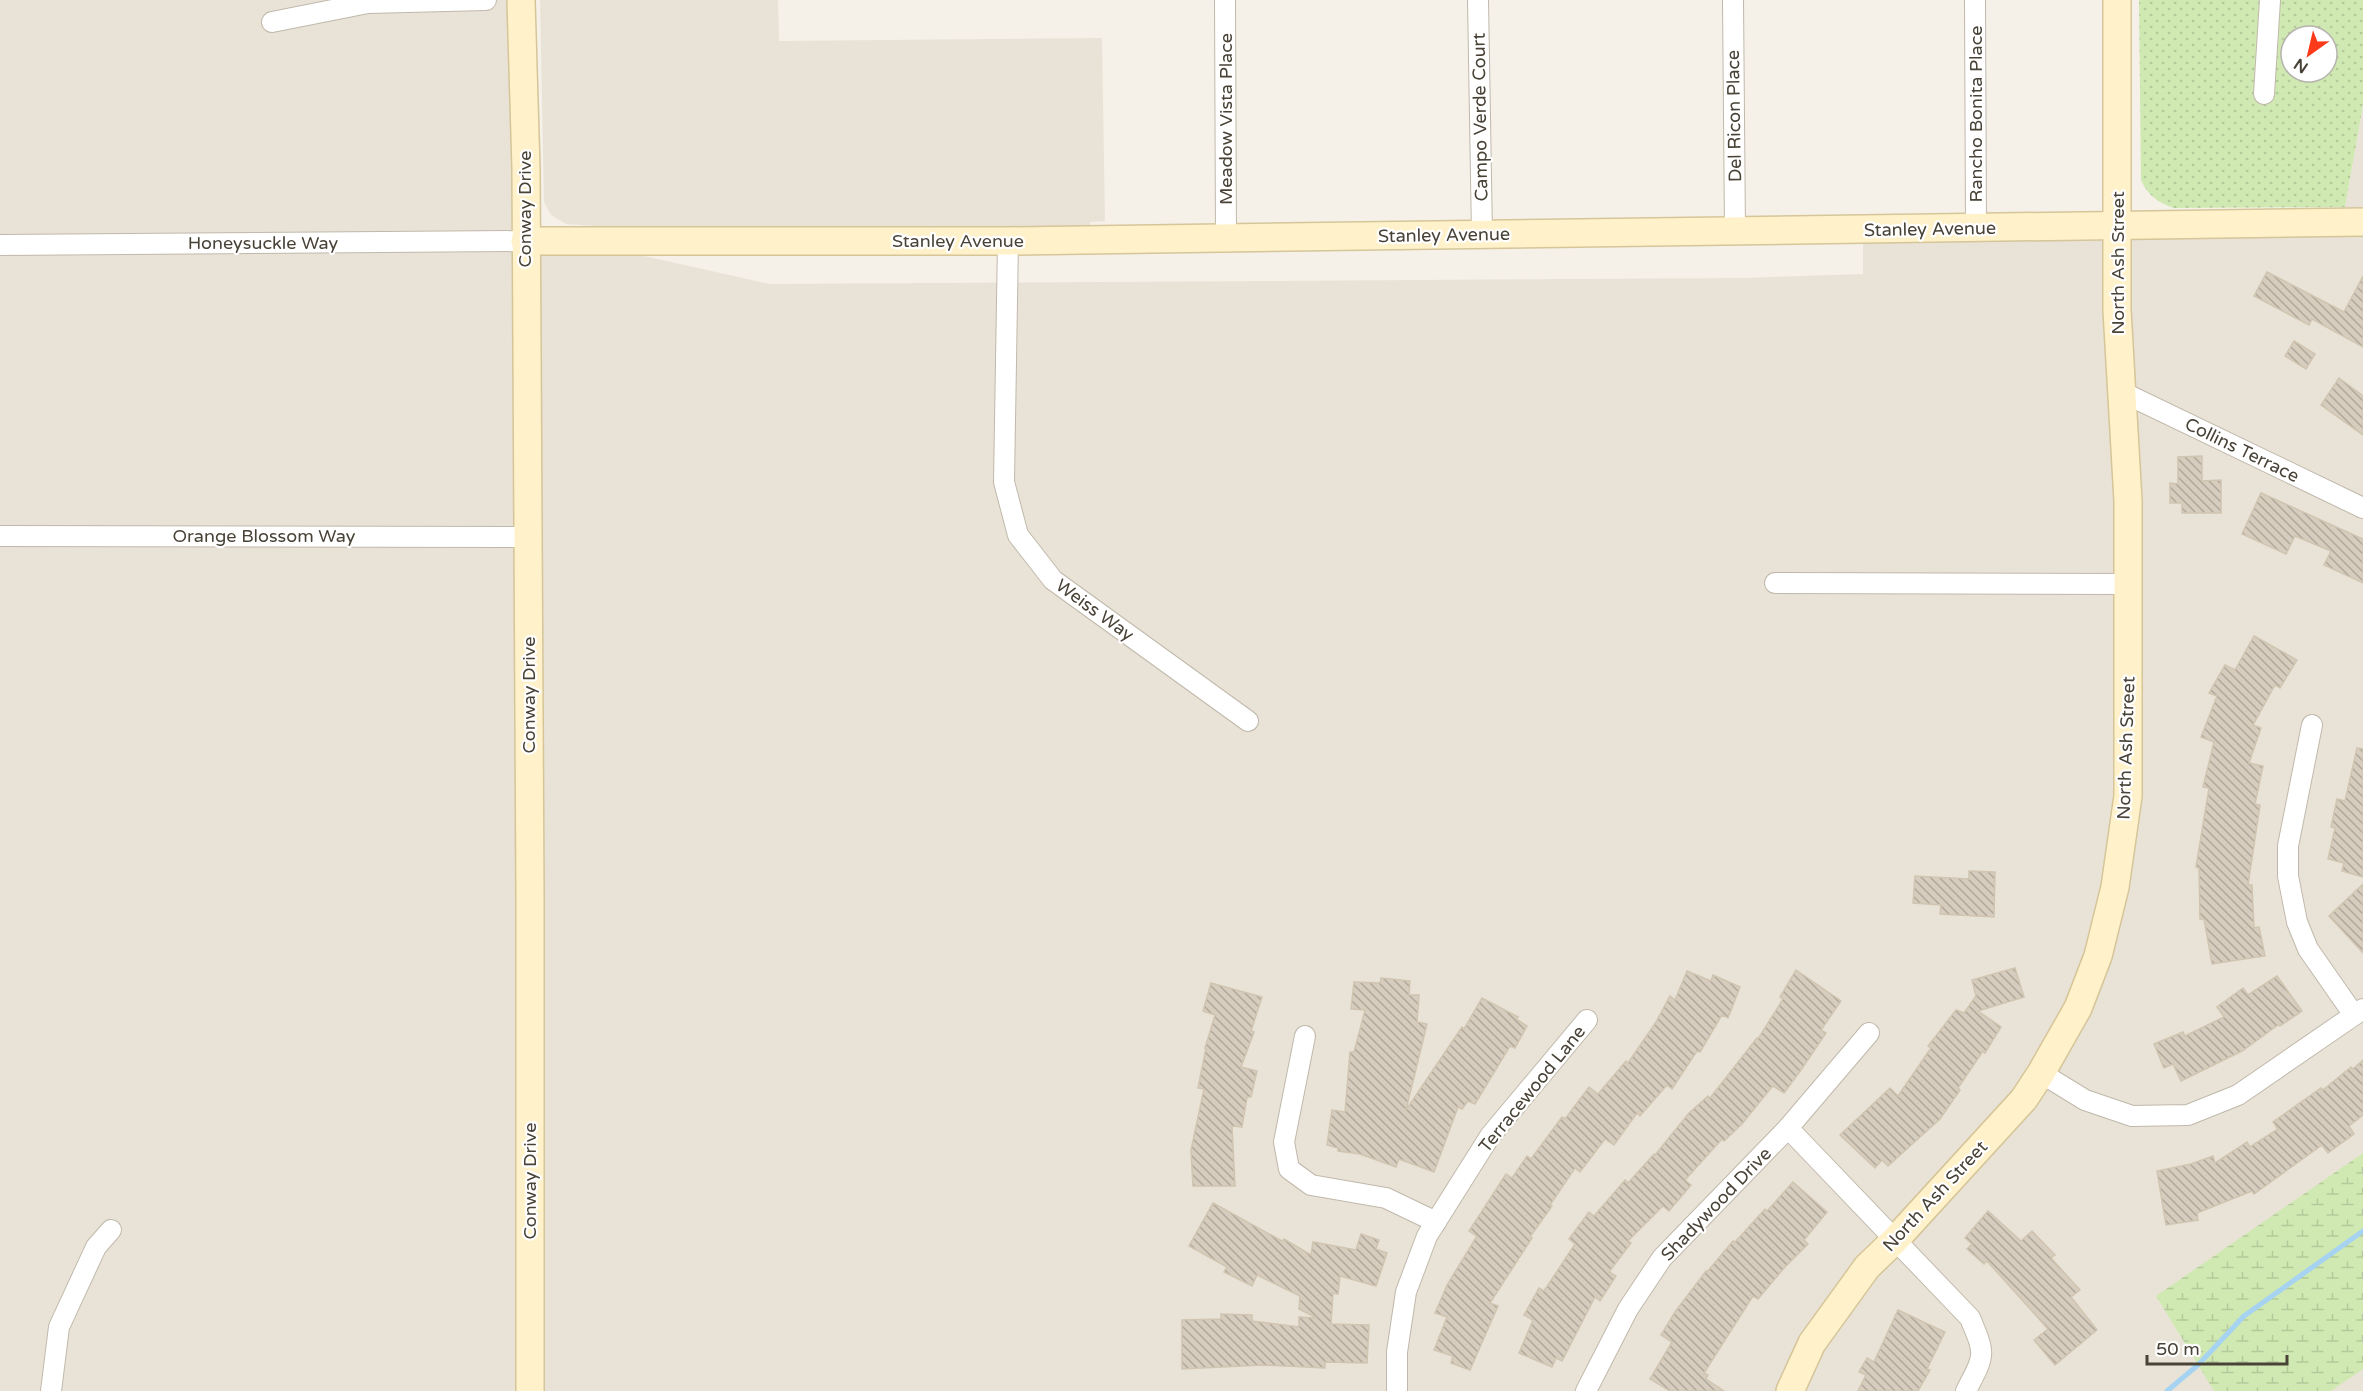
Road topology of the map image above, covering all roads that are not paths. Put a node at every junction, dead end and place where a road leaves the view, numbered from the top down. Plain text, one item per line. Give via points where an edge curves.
1 (486, 0) edge
2 (521, 0) edge
3 (1225, 0) edge
4 (1478, 0) edge
5 (1733, 0) edge
6 (1976, 0) edge
7 (2117, 0) edge
8 (2270, 0) edge
9 (272, 22) dead end
10 (2264, 94) dead end
11 (2363, 222) edge
12 (2118, 227) junction
13 (1976, 228) junction
14 (1735, 232) junction
15 (1482, 235) junction
16 (1226, 238) junction
17 (525, 241) junction
18 (1008, 241) junction
19 (0, 245) edge
20 (2122, 392) junction
21 (2363, 508) edge
22 (0, 536) edge
23 (527, 537) junction
24 (1775, 583) dead end
25 (2129, 584) junction
26 (1248, 721) dead end
27 (2312, 725) dead end
28 (2359, 1012) edge
29 (1587, 1020) dead end
30 (1869, 1033) dead end
31 (1305, 1036) dead end
32 (2041, 1074) junction
33 (1788, 1128) junction
34 (1436, 1222) junction
35 (111, 1230) dead end
36 (1895, 1240) junction
37 (51, 1391) edge
38 (530, 1391) edge
39 (1397, 1391) edge
40 (1586, 1391) edge
41 (1790, 1391) edge
42 (1966, 1391) edge

1 - 9 street via 368,3
2 - 17 street, Conway Drive
3 - 16 street, Meadow Vista Place
4 - 15 street, Campo Verde Court
5 - 14 street, Del Ricon Place
6 - 13 street, Rancho Bonita Place
7 - 12 street, North Ash Street
8 - 10 street
11 - 12 street, Stanley Avenue
12 - 13 street, Stanley Avenue
12 - 20 street, North Ash Street via 2116,310
13 - 14 street, Stanley Avenue
14 - 15 street, Stanley Avenue
15 - 16 street, Stanley Avenue
16 - 18 street, Stanley Avenue
17 - 18 street, Stanley Avenue
17 - 19 street, Honeysuckle Way
17 - 23 street, Conway Drive
18 - 26 street, Weiss Way via 1004,482 1018,535 1053,580
20 - 21 street, Collins Terrace
20 - 25 street, North Ash Street
22 - 23 street, Orange Blossom Way
23 - 38 street, Conway Drive
24 - 25 street
25 - 32 street, North Ash Street via 2128,796 2115,886 2098,956 2078,1008
27 - 28 street via 2288,846 2288,876 2297,922 2308,949
28 - 32 street via 2238,1095 2188,1115 2132,1116 2085,1100
29 - 34 street, Terracewood Lane via 1490,1136
30 - 33 street, Shadywood Drive
31 - 34 street via 1284,1142 1290,1169 1311,1185 1386,1198
32 - 36 street, North Ash Street via 2024,1099
33 - 36 street
33 - 40 street, Shadywood Drive via 1662,1258 1628,1309
34 - 39 street, Terracewood Lane via 1406,1292 1397,1352
35 - 37 street via 96,1247 59,1327
36 - 41 street, North Ash Street via 1867,1267 1812,1343
36 - 42 street via 1970,1318 1983,1348

